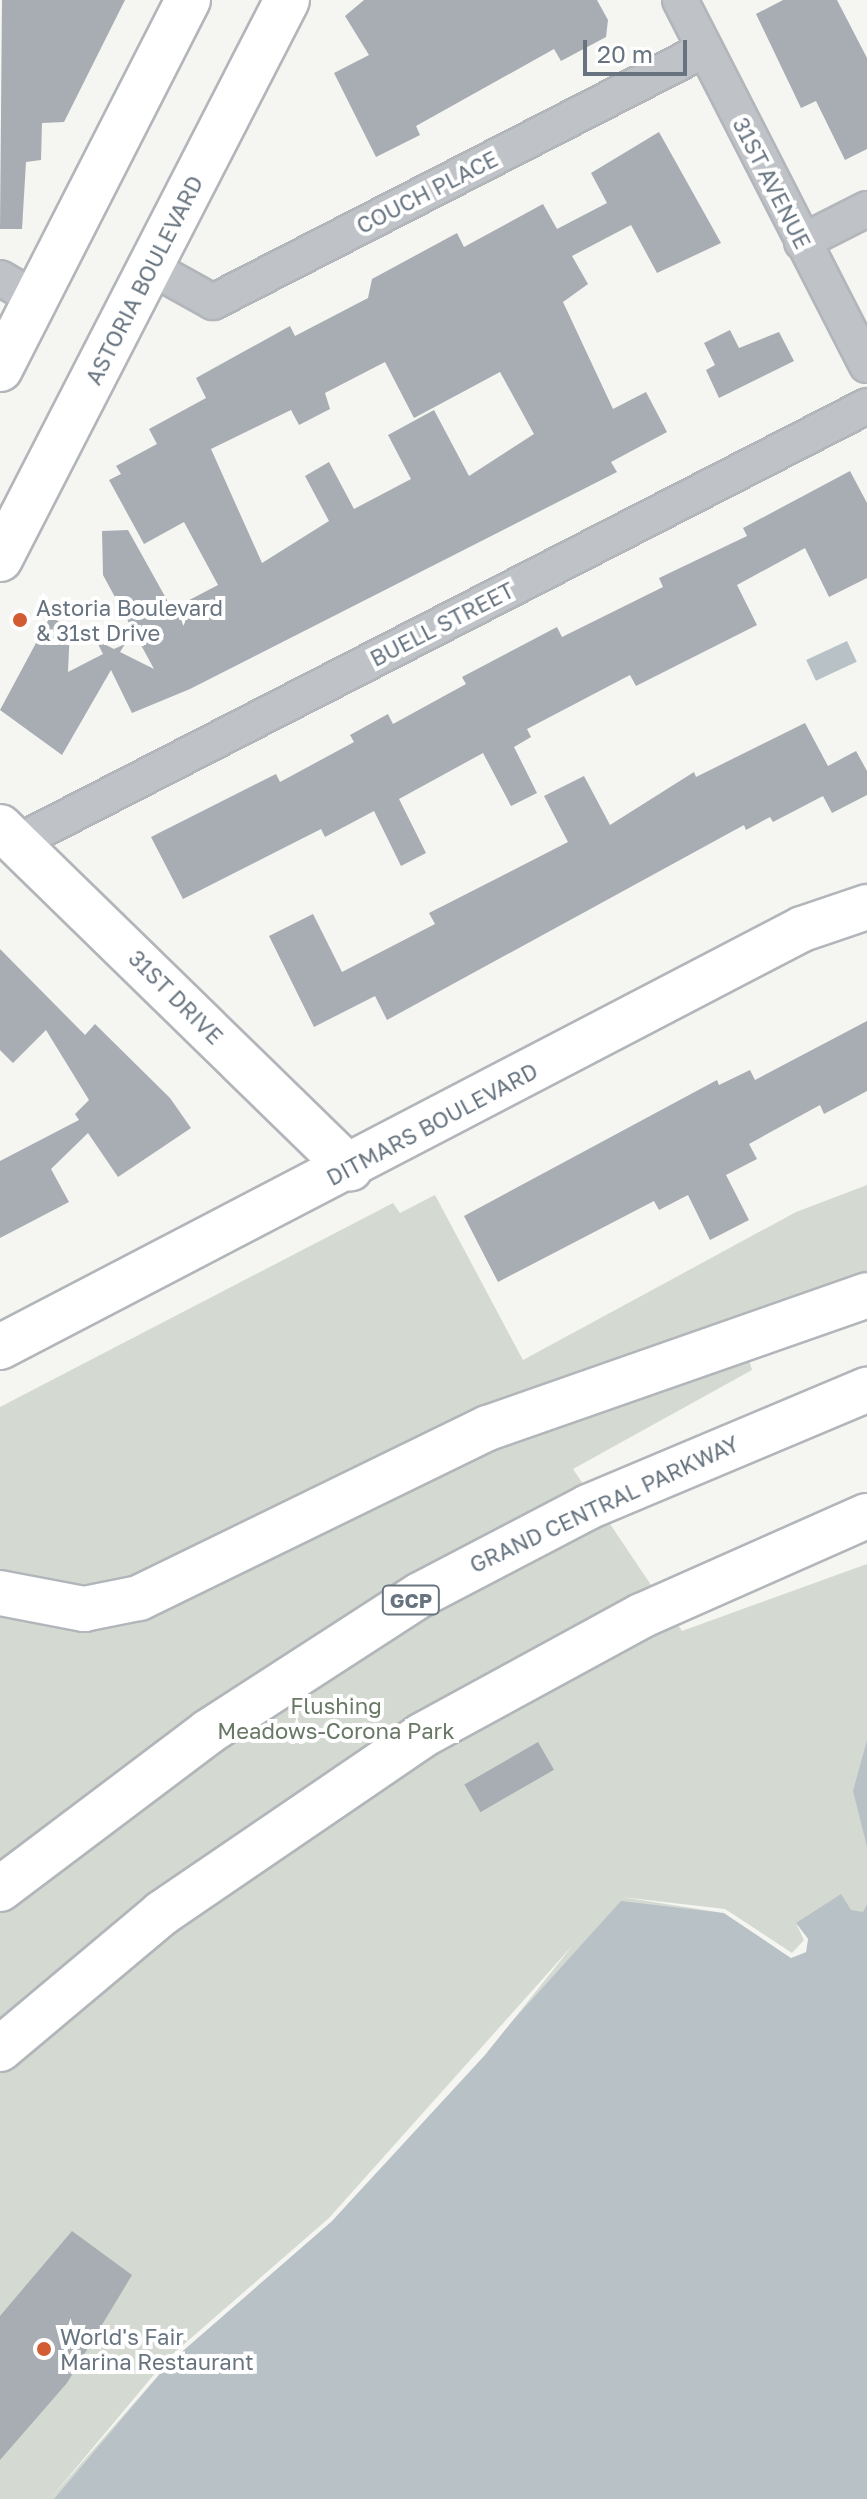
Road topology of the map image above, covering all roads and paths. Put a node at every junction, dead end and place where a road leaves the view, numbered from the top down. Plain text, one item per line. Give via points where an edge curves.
1 (188, 0) edge
2 (287, 0) edge
3 (680, 0) edge
4 (704, 50) junction
5 (867, 209) edge
6 (802, 242) junction
7 (150, 267) junction
8 (18, 289) edge
9 (867, 365) edge
10 (0, 369) edge
11 (867, 406) edge
12 (0, 559) edge
13 (9, 834) edge
14 (867, 907) edge
15 (350, 1168) junction
16 (867, 1295) edge
17 (0, 1347) edge
18 (867, 1390) edge
19 (867, 1516) edge
20 (0, 1593) edge
21 (0, 1889) edge
22 (5, 2045) edge

1 - 8 main road
2 - 7 main road, ASTORIA BOULEVARD
3 - 4 street, 31ST AVENUE
4 - 6 street, 31ST AVENUE
4 - 7 street, COUCH PLACE via 213,302
5 - 6 street
6 - 9 street, 31ST AVENUE
7 - 12 main road, ASTORIA BOULEVARD
8 - 10 main road
11 - 13 street, BUELL STREET
13 - 15 main road, 31ST DRIVE
14 - 15 main road, DITMARS BOULEVARD via 802,929
15 - 17 main road, DITMARS BOULEVARD
16 - 20 main road via 488,1428 139,1598 84,1609
18 - 21 main road, GRAND CENTRAL PARKWAY / GCP via 603,1501 431,1589 208,1732
19 - 22 main road via 641,1616 421,1736 162,1913

